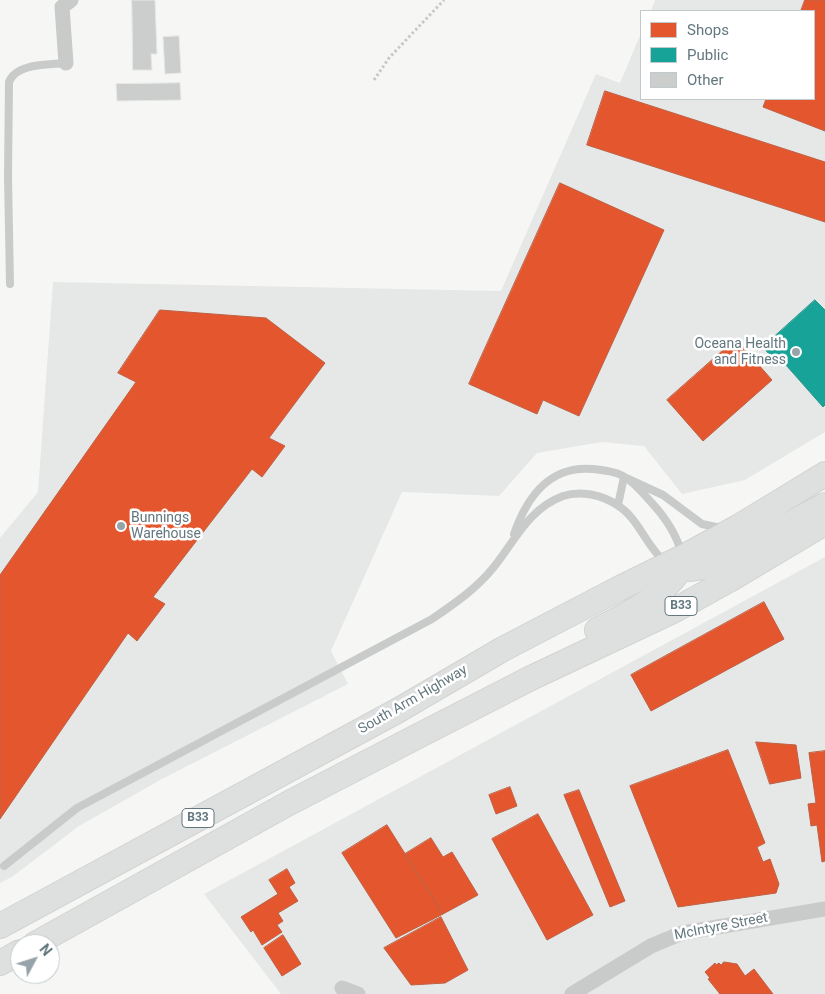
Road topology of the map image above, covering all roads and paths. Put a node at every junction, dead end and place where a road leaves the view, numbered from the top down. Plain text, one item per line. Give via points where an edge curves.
1 (71, 0) edge
2 (444, 0) edge
3 (66, 63) joint
4 (374, 80) dead end
5 (4, 177) edge
6 (10, 284) dead end
7 (825, 474) edge
8 (624, 476) junction
9 (618, 505) junction
10 (825, 505) edge
11 (825, 523) edge
12 (738, 527) junction
13 (512, 541) junction
14 (677, 563) junction
15 (532, 678) junction
16 (4, 866) dead end
17 (825, 909) edge
18 (0, 926) edge
19 (53, 934) edge
20 (342, 988) dead end
21 (358, 994) edge
22 (572, 994) edge

1 - 3 street via 62,7
2 - 4 path via 389,58
3 - 5 lane via 35,66 14,72 11,76
5 - 6 lane
7 - 12 main road, South Arm Highway / B33
8 - 9 lane
8 - 12 lane via 663,495 702,524 717,528
8 - 13 lane via 589,468 551,479 535,492 526,505
8 - 14 lane via 665,519 679,544
9 - 13 lane via 586,493 569,494 543,506
9 - 14 lane via 650,546
10 - 14 main road via 711,566 698,569
11 - 15 main road, B33 via 675,610
12 - 14 main road, South Arm Highway / B33
13 - 16 lane via 474,589 432,618 77,808
14 - 15 main road via 665,588 646,604 590,633
14 - 18 main road, South Arm Highway / B33 via 503,649 397,711
15 - 19 main road, B33 via 289,804
17 - 22 street, McIntyre Street via 682,933 651,946
20 - 21 street

